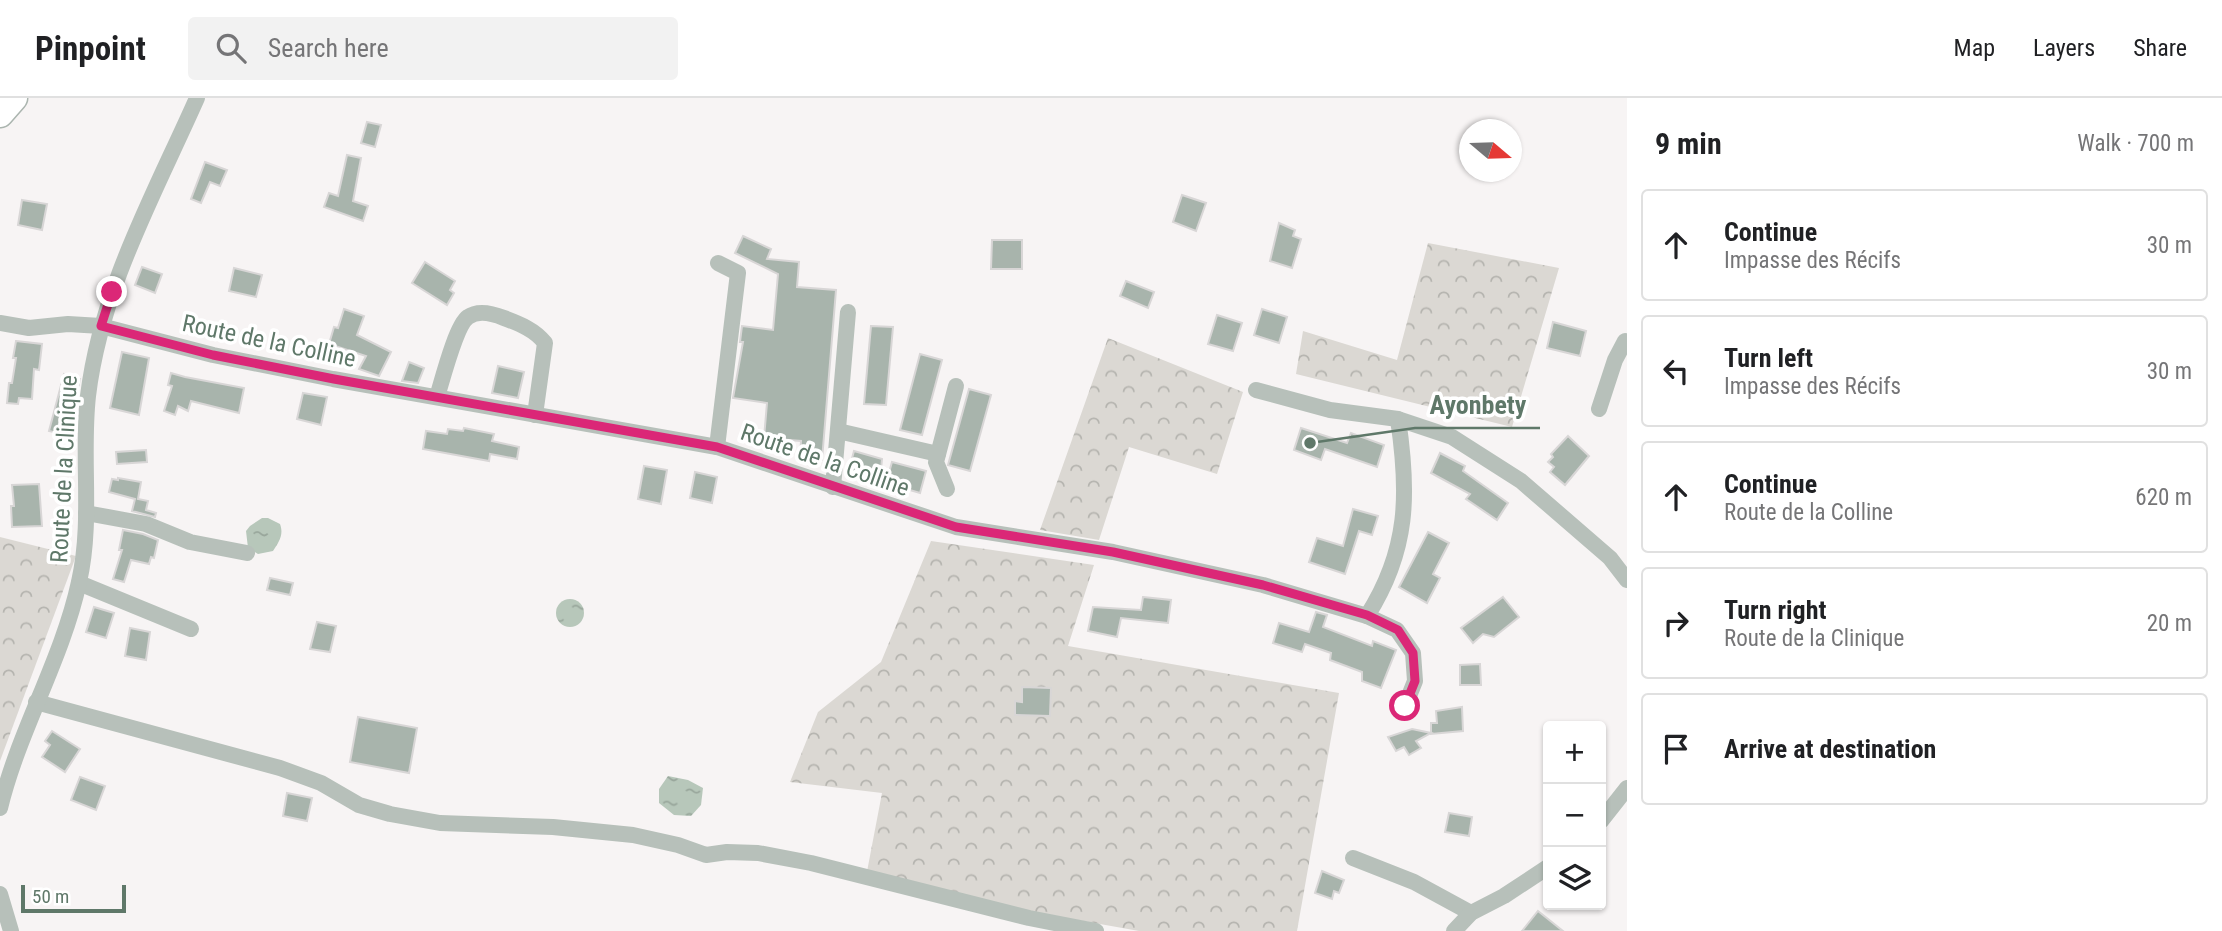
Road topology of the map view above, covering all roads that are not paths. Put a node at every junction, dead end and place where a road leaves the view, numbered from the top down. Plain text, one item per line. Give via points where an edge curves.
1 (14, 98) edge
2 (197, 98) edge
3 (0, 114) edge
4 (718, 264) dead end
5 (848, 312) dead end
6 (0, 323) edge
7 (101, 326) junction
8 (1627, 342) edge
9 (956, 387) dead end
10 (1256, 390) dead end
11 (437, 397) junction
12 (1599, 410) dead end
13 (535, 415) junction
14 (1398, 419) junction
15 (838, 431) junction
16 (717, 447) junction
17 (938, 454) junction
18 (833, 487) junction
19 (947, 489) dead end
20 (86, 513) junction
21 (247, 553) dead end
22 (1627, 580) edge
23 (79, 583) junction
24 (1367, 615) junction
25 (191, 629) dead end
26 (36, 702) junction
27 (1405, 706) dead end
28 (1627, 788) edge
29 (0, 807) edge
30 (1606, 815) edge
31 (1353, 858) dead end
32 (1543, 870) edge
33 (0, 894) edge
34 (1471, 913) junction
35 (11, 931) edge
36 (1096, 931) edge
37 (1454, 931) edge

1 - 3 main road
2 - 7 street, Route de la Clinique via 128,248
4 - 16 street via 738,273
5 - 15 street
6 - 7 street, Route de la Colline via 29,328
7 - 11 street, Route de la Colline via 213,355
7 - 20 street, Route de la Clinique via 88,399
8 - 12 street via 1615,360
9 - 17 street
10 - 14 street via 1330,410
11 - 13 street, Route de la Colline
11 - 13 street via 466,318 491,313 522,325 545,344
13 - 16 street, Route de la Colline
14 - 22 street via 1452,437 1521,481 1610,558
14 - 24 street via 1405,487 1401,537 1384,587
15 - 17 street
15 - 18 street
16 - 18 street, Route de la Colline
17 - 19 street via 936,462
18 - 24 street, Route de la Colline via 956,527 1175,565
20 - 21 street via 146,524 180,540
20 - 23 street, Route de la Clinique
23 - 25 street
23 - 26 street, Route de la Clinique
24 - 27 street, Route de la Colline via 1398,630 1413,653 1415,681
26 - 29 street, Route de la Clinique
26 - 36 street via 305,776 359,805 390,814 440,823 633,835 706,855 758,853
28 - 30 street
31 - 34 street via 1414,882
32 - 34 street
33 - 35 street
34 - 37 street

